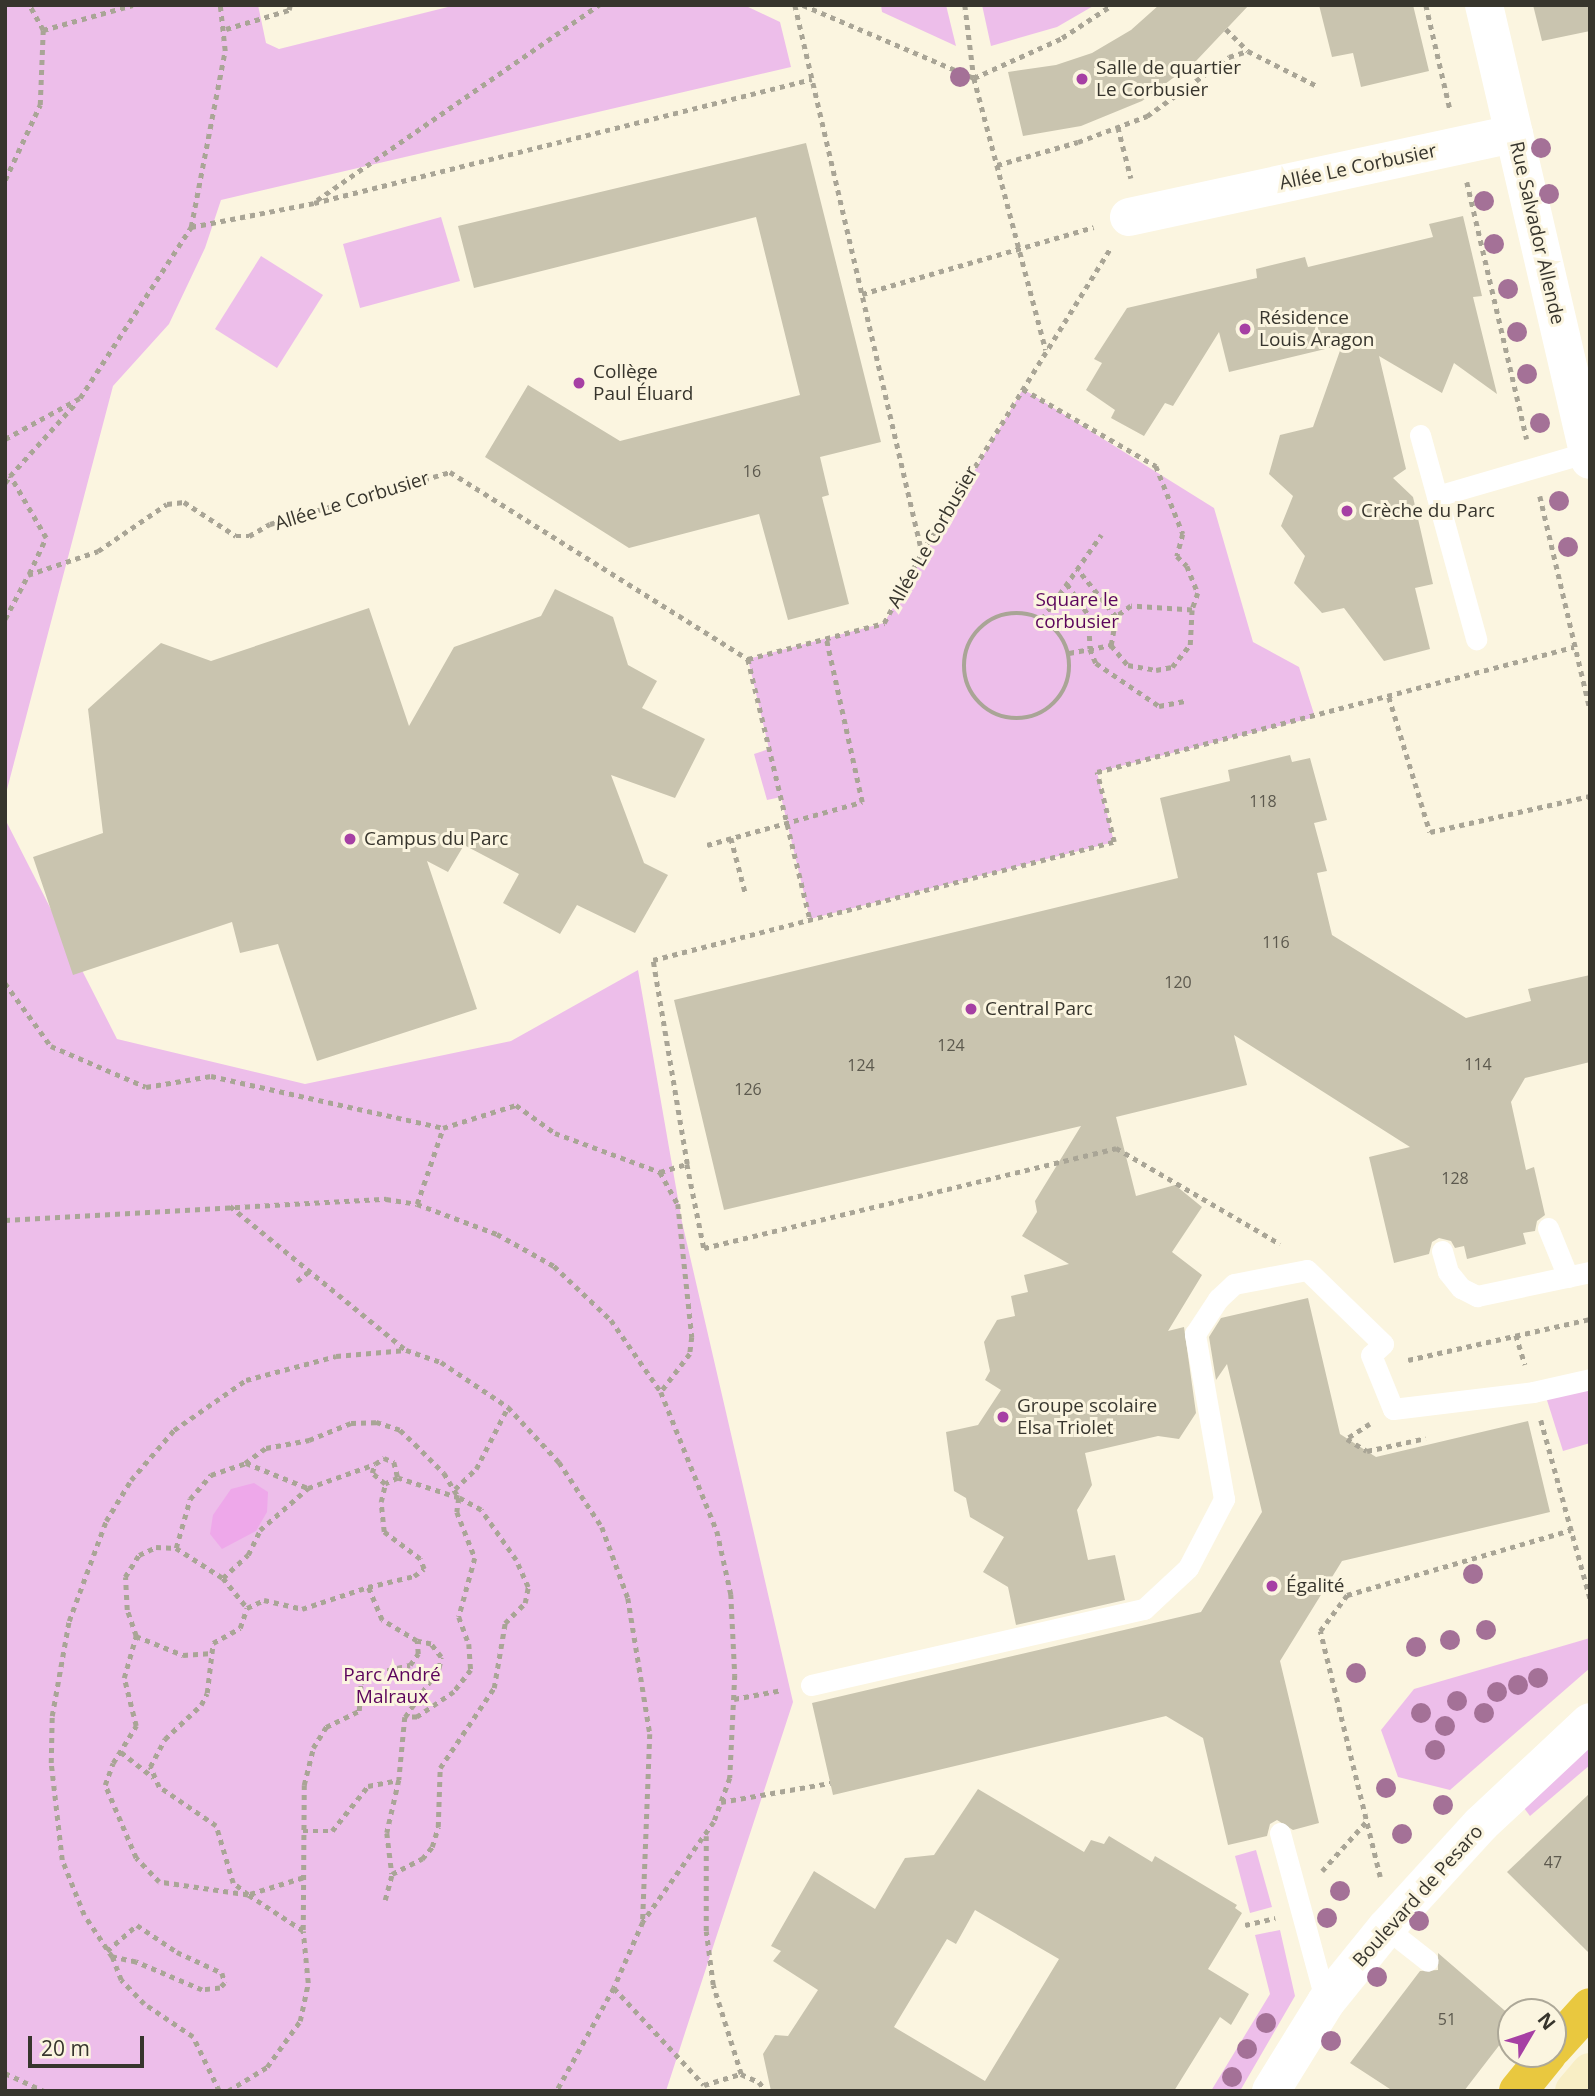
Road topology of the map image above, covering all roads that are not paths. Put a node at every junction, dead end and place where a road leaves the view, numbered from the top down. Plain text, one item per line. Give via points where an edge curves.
1 (1484, 5) edge
2 (1514, 134) junction
3 (1129, 217) road end
4 (1420, 435) dead end
5 (1589, 456) edge
6 (1437, 496) junction
7 (1476, 639) dead end
8 (1548, 1228) dead end
9 (1442, 1251) dead end
10 (1590, 1272) edge
11 (1568, 1277) junction
12 (1590, 1379) edge
13 (811, 1685) road end
14 (1590, 1722) edge
15 (1280, 1833) dead end
16 (1386, 1928) junction
17 (1427, 1961) dead end
18 (1326, 2002) junction
19 (1590, 2007) edge
20 (1567, 2032) edge
21 (1537, 2068) edge
22 (1590, 2072) edge
23 (1271, 2091) edge
24 (1518, 2091) edge
25 (1574, 2091) edge

1 - 2 street, Rue Salvador Allende
2 - 3 street, Allée Le Corbusier
2 - 5 street, Rue Salvador Allende
4 - 6 lane
5 - 6 lane
6 - 7 lane
8 - 11 lane
9 - 11 lane via 1448,1272 1461,1288 1477,1296
10 - 11 lane
12 - 13 lane via 1533,1392 1393,1409 1371,1355 1383,1343 1307,1270 1234,1284 1195,1334 1224,1499 1188,1568 1144,1609
14 - 16 street, Boulevard de Pesaro via 1481,1824
15 - 18 lane
16 - 17 lane
16 - 18 street, Boulevard de Pesaro
18 - 23 street, Boulevard de Pesaro
19 - 20 highway
21 - 24 highway
22 - 25 main road

